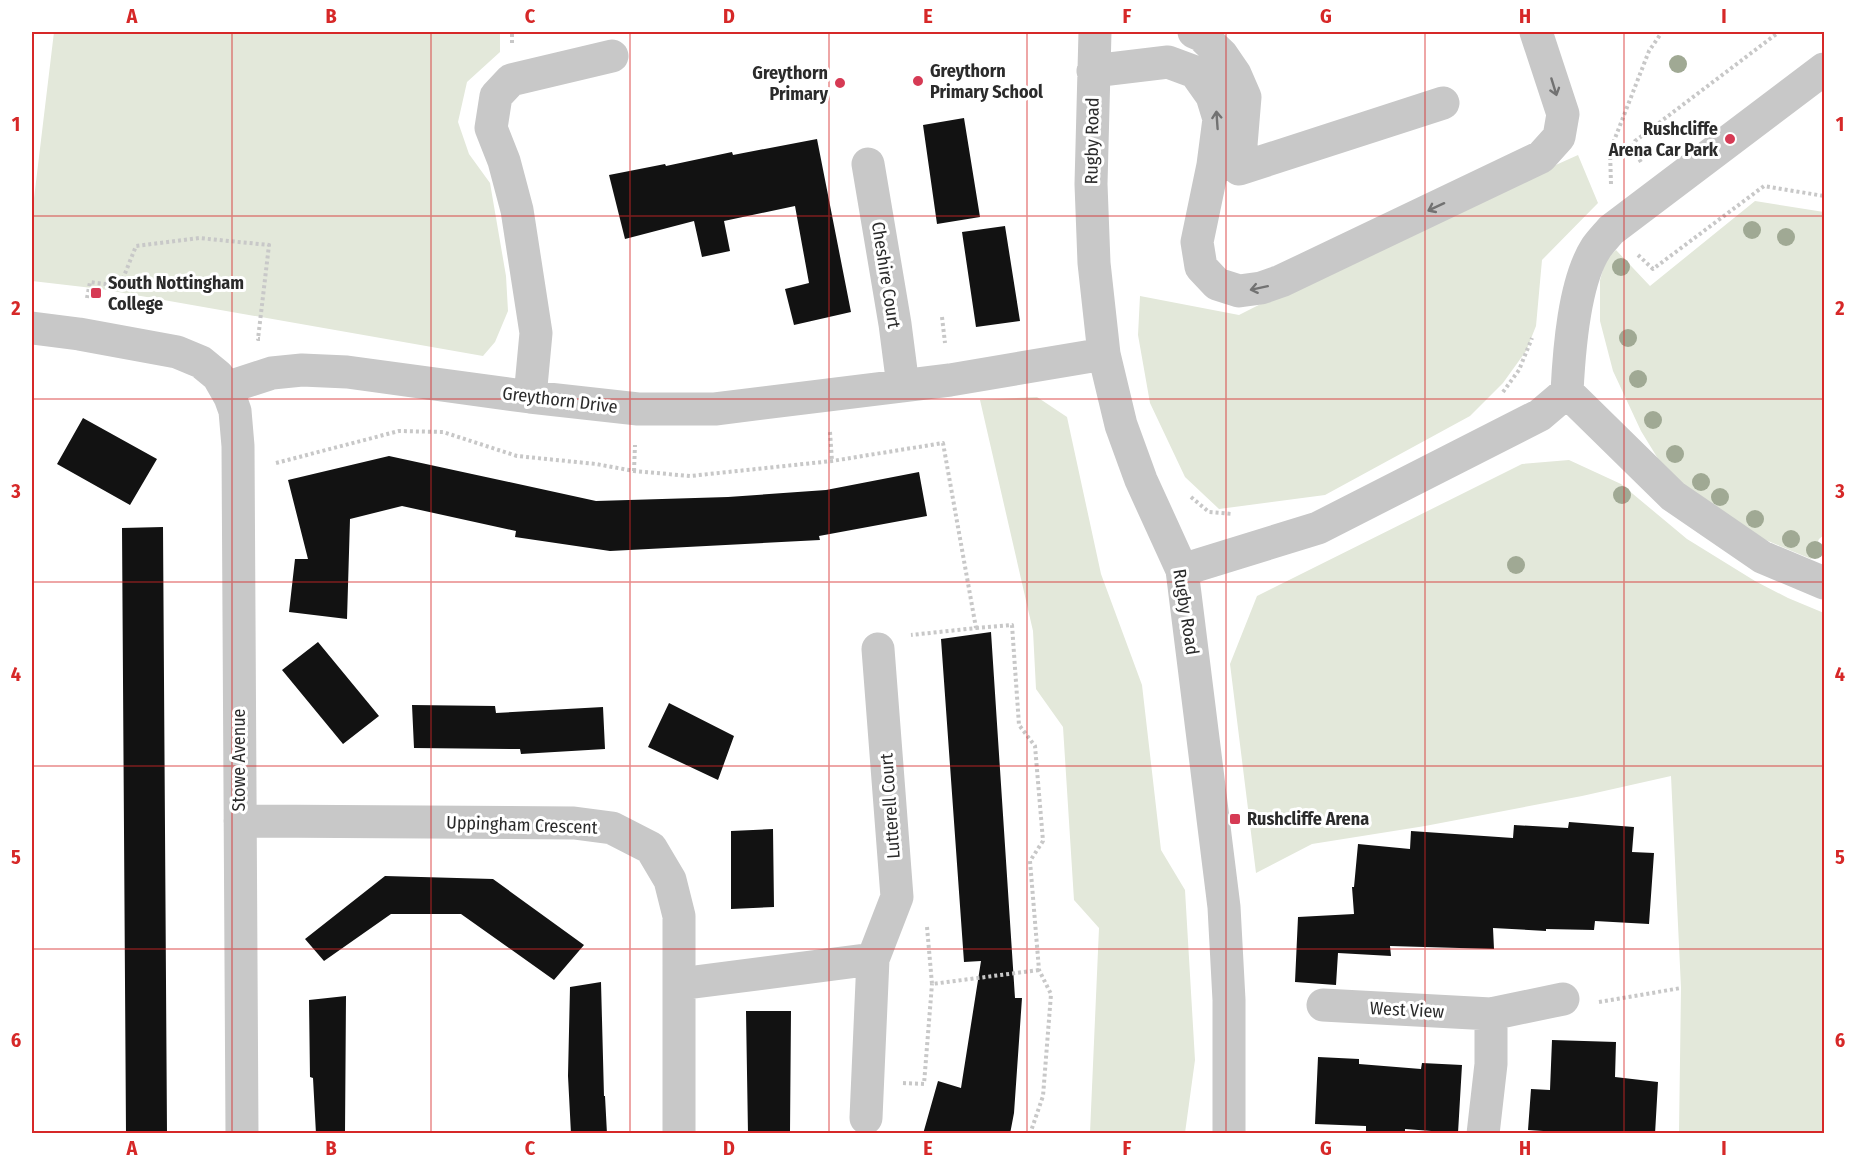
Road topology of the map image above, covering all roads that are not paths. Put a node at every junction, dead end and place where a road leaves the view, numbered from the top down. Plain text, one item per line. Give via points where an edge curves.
1 (1095, 32) edge
2 (1194, 32) edge
3 (1536, 32) edge
4 (612, 57) dead end
5 (1824, 69) edge
6 (1094, 71) junction
7 (1443, 103) dead end
8 (868, 164) dead end
9 (1226, 167) junction
10 (32, 328) edge
11 (1104, 354) junction
12 (903, 386) junction
13 (226, 388) junction
14 (1567, 392) junction
15 (530, 397) junction
16 (1182, 570) junction
17 (1823, 578) edge
18 (878, 649) road end
19 (240, 821) junction
20 (873, 959) junction
21 (679, 984) junction
22 (1563, 999) road end
23 (1323, 1005) dead end
24 (1491, 1014) junction
25 (866, 1118) dead end
26 (242, 1134) edge
27 (679, 1134) edge
28 (1229, 1134) edge
29 (1483, 1134) edge

1 - 6 street, Rugby Road
2 - 9 street via 1222,55 1245,97
3 -> 9 street via 1563,114 1559,137 1541,157 1281,281 1239,291 1217,284 1201,267 1197,242
4 - 15 street via 511,80 496,96 491,128 517,210 536,333
5 - 14 street via 1611,230 1597,247 1582,278 1569,353
9 -> 6 street via 1212,96 1195,72 1168,62
6 - 11 street, Rugby Road via 1091,184 1094,263
7 - 9 street
8 - 12 street, Cheshire Court
10 - 13 street via 187,355 209,367
11 - 12 street, Greythorn Drive
11 - 16 street, Rugby Road via 1121,424 1141,480
12 - 15 street, Greythorn Drive via 715,409 638,409
13 - 15 street, Greythorn Drive via 272,373 303,370 346,372
13 - 19 street, Stowe Avenue via 235,411 238,446
14 - 16 street via 1540,415 1318,528
14 - 17 street via 1673,496 1762,557
16 - 28 street, Rugby Road via 1224,907
18 - 20 street, Lutterell Court via 897,897
19 - 21 street, Uppingham Crescent via 574,822 612,828 651,848 670,880 679,916
19 - 26 street, Stowe Avenue
20 - 21 street
20 - 25 street, Lutterell Court
21 - 27 street, Uppingham Crescent
22 - 24 street, West View
23 - 24 street, West View
24 - 29 street via 1491,1064

